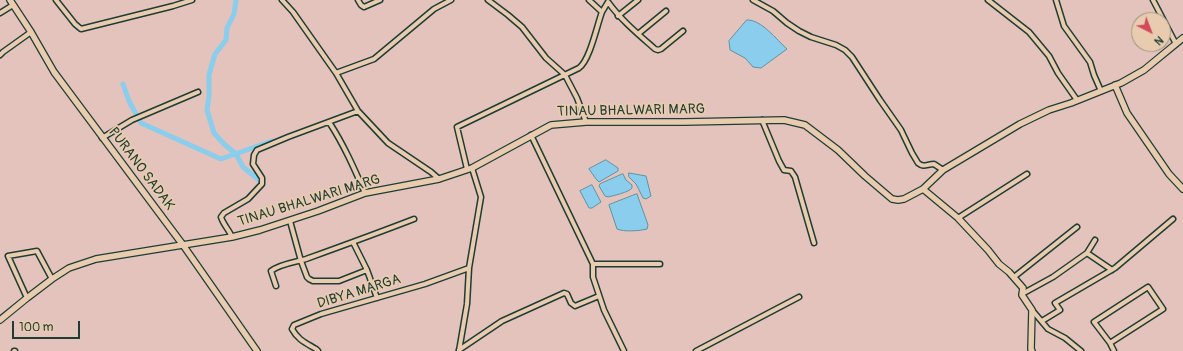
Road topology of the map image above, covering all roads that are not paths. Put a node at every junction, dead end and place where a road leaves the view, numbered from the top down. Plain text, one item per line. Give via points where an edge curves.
1 (56, 0) edge
2 (192, 0) edge
3 (282, 0) edge
4 (358, 0) edge
5 (380, 0) edge
6 (451, 0) edge
7 (488, 0) edge
8 (589, 0) edge
9 (638, 0) edge
10 (752, 0) edge
11 (988, 0) edge
12 (1056, 0) edge
13 (1153, 0) edge
14 (607, 1) edge
15 (11, 2) edge
16 (666, 11) dead end
17 (602, 12) junction
18 (0, 13) edge
19 (618, 16) junction
20 (683, 31) dead end
21 (31, 32) junction
22 (638, 34) junction
23 (1183, 38) edge
24 (1176, 44) junction
25 (0, 55) edge
26 (336, 73) junction
27 (565, 75) junction
28 (1115, 85) junction
29 (1101, 91) junction
30 (198, 92) dead end
31 (1077, 100) junction
32 (358, 111) junction
33 (762, 120) junction
34 (330, 122) junction
35 (586, 122) junction
36 (531, 135) junction
37 (102, 138) junction
38 (470, 168) junction
39 (943, 170) junction
40 (1026, 174) dead end
41 (439, 179) junction
42 (922, 189) junction
43 (1183, 189) edge
44 (364, 193) junction
45 (958, 218) junction
46 (414, 219) dead end
47 (1173, 219) dead end
48 (290, 220) junction
49 (1077, 226) dead end
50 (232, 237) junction
51 (1095, 240) dead end
52 (353, 242) junction
53 (814, 243) dead end
54 (183, 245) junction
55 (1086, 253) junction
56 (301, 261) junction
57 (593, 264) junction
58 (660, 264) dead end
59 (469, 268) junction
60 (367, 270) junction
61 (1112, 270) junction
62 (1014, 277) junction
63 (52, 279) junction
64 (276, 286) dead end
65 (1022, 295) junction
66 (600, 296) junction
67 (799, 297) dead end
68 (27, 298) junction
69 (377, 298) junction
70 (1032, 310) junction
71 (0, 320) edge
72 (1042, 321) junction
73 (1110, 343) junction
74 (459, 350) edge
75 (257, 351) edge
76 (318, 351) edge
77 (624, 351) edge
78 (696, 351) edge
79 (1032, 351) edge
80 (1081, 351) edge
81 (1114, 351) edge

1 - 2 street via 81,29
3 - 26 street
4 - 5 street via 364,7
6 - 26 street via 434,9 374,59
7 - 27 street via 522,28 546,58
8 - 17 street
9 - 19 street
10 - 39 street via 773,11 799,31 845,50 898,126 918,163 924,166 934,164
11 - 31 street via 1029,32 1050,56 1058,73
12 - 29 street via 1064,26 1090,62
13 - 24 street
14 - 17 street
14 - 19 street
15 - 18 street
15 - 21 street, PURANO SADAK
16 - 22 street
17 - 27 street via 583,66
19 - 22 street
20 - 22 street via 658,50
21 - 25 street
21 - 37 street, PURANO SADAK via 54,72
23 - 24 street, TINAU BHALWARI MARG
24 - 28 street, TINAU BHALWARI MARG via 1144,70
26 - 32 street
27 - 35 street
27 - 38 street via 457,126
28 - 29 street, TINAU BHALWARI MARG
28 - 43 street via 1127,113 1169,174
29 - 31 street, TINAU BHALWARI MARG
30 - 37 street via 132,120
31 - 39 street, TINAU BHALWARI MARG via 1020,124
32 - 34 street
32 - 41 street via 388,143
33 - 35 street, TINAU BHALWARI MARG
33 - 42 street, TINAU BHALWARI MARG via 784,120 805,125 838,150 892,199 904,199
33 - 53 street via 784,170 790,171 795,177
34 - 44 street via 349,156
34 - 50 street via 288,137 255,153 253,164 262,178 262,184 248,199 221,217
35 - 36 street, TINAU BHALWARI MARG via 551,125
36 - 38 street, TINAU BHALWARI MARG
36 - 57 street
37 - 54 street, PURANO SADAK
38 - 41 street, TINAU BHALWARI MARG
38 - 59 street via 481,197
39 - 42 street, TINAU BHALWARI MARG
40 - 45 street
41 - 44 street, TINAU BHALWARI MARG
42 - 45 street
44 - 48 street, TINAU BHALWARI MARG
45 - 62 street
46 - 52 street
47 - 61 street
48 - 50 street, TINAU BHALWARI MARG
48 - 56 street
49 - 62 street
50 - 54 street, TINAU BHALWARI MARG
51 - 55 street
52 - 56 street
52 - 60 street
54 - 63 street, TINAU BHALWARI MARG via 96,259 69,268
54 - 75 street, PURANO SADAK
55 - 61 street
55 - 65 street
56 - 60 street via 307,277 313,281 339,281
56 - 64 street via 271,271
57 - 58 street
57 - 66 street via 593,277
59 - 69 street, DIBYA MARGA
59 - 74 street
60 - 69 street
61 - 72 street via 1055,303 1060,310
62 - 65 street via 1023,288
63 - 68 street, TINAU BHALWARI MARG
63 - 68 street via 37,251 8,256
65 - 70 street
66 - 74 street via 575,306 564,293 502,321
66 - 77 street via 609,323
67 - 78 street
68 - 71 street, TINAU BHALWARI MARG
69 - 76 street, DIBYA MARGA via 321,314 294,325 292,329 295,335
70 - 72 street
70 - 79 street
72 - 80 street via 1048,329
73 - 73 street via 1094,322 1148,287 1163,310
73 - 81 street

